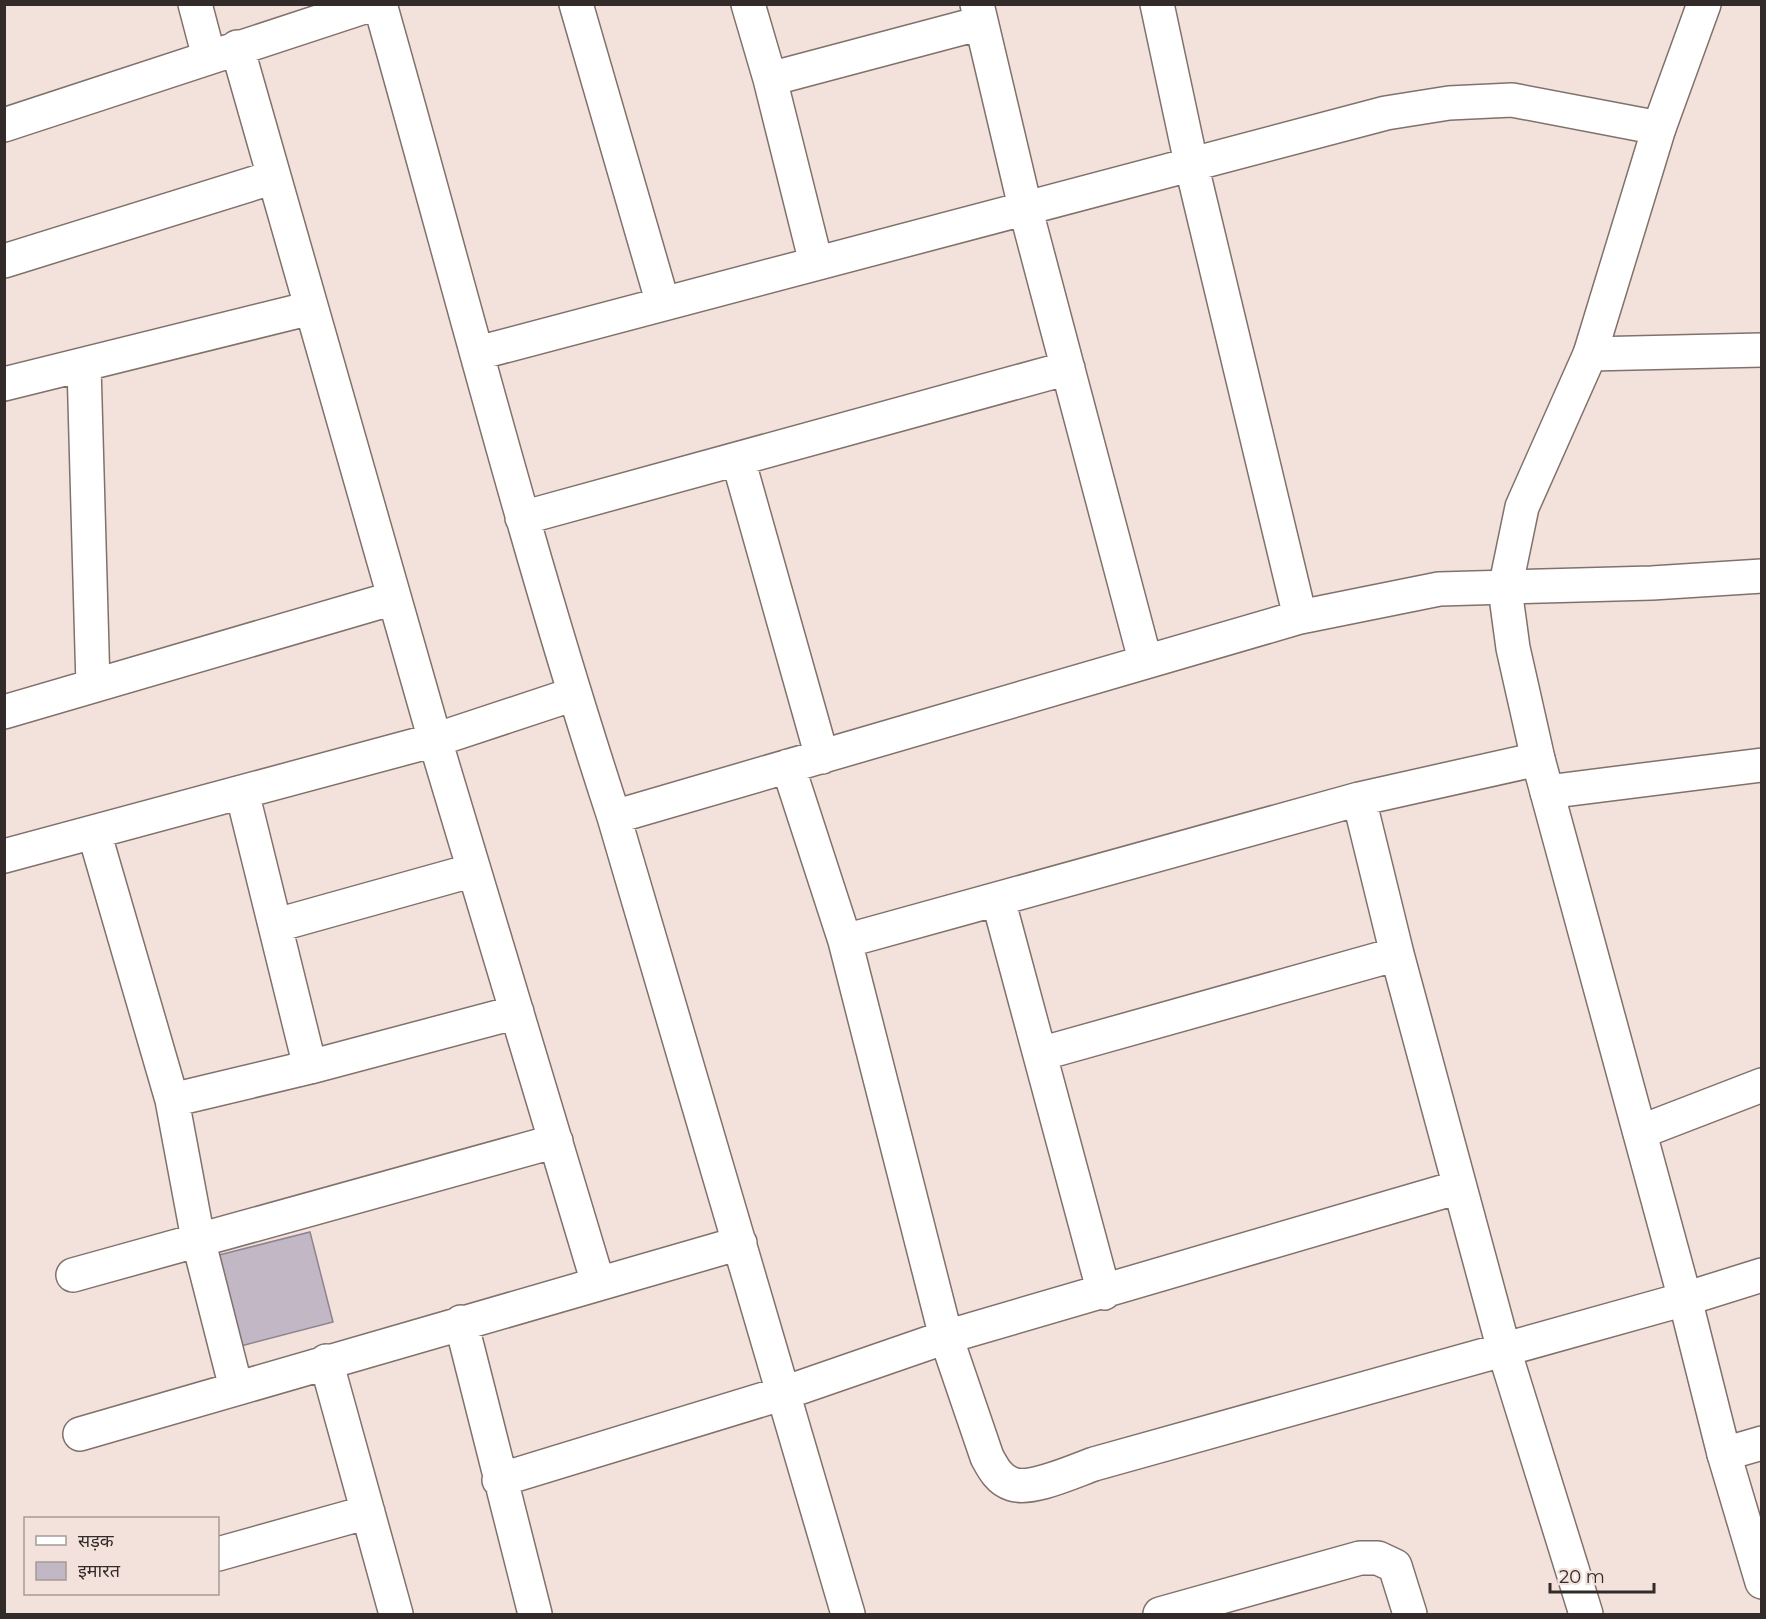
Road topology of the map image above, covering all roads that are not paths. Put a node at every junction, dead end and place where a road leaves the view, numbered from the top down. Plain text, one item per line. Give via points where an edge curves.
1 (195, 4) edge
2 (373, 4) edge
3 (380, 4) edge
4 (576, 4) edge
5 (748, 4) edge
6 (1157, 4) edge
7 (1704, 4) edge
8 (979, 14) edge
9 (223, 52) junction
10 (770, 80) junction
11 (4, 125) edge
12 (1659, 128) junction
13 (1191, 163) junction
14 (274, 177) junction
15 (1025, 207) junction
16 (4, 261) edge
17 (816, 263) junction
18 (663, 304) junction
19 (311, 308) junction
20 (1761, 350) edge
21 (478, 353) junction
22 (1590, 354) junction
23 (84, 366) junction
24 (1068, 368) junction
25 (4, 384) edge
26 (738, 459) junction
27 (522, 518) junction
28 (1761, 576) edge
29 (1504, 589) junction
30 (394, 598) junction
31 (1300, 617) junction
32 (1145, 660) junction
33 (93, 686) junction
34 (574, 694) junction
35 (4, 712) edge
36 (435, 740) junction
37 (822, 757) junction
38 (1538, 759) junction
39 (1761, 765) edge
40 (788, 766) junction
41 (242, 792) junction
42 (1547, 792) junction
43 (1359, 800) junction
44 (614, 817) junction
45 (94, 832) junction
46 (4, 856) edge
47 (474, 870) junction
48 (998, 899) junction
49 (277, 925) junction
50 (845, 941) junction
51 (1396, 954) junction
52 (517, 1012) junction
53 (1040, 1054) junction
54 (310, 1067) junction
55 (1761, 1085) edge
56 (172, 1100) junction
57 (1640, 1132) junction
58 (556, 1141) junction
59 (1459, 1187) junction
60 (198, 1239) junction
61 (740, 1243) junction
62 (72, 1275) dead end
63 (1761, 1275) edge
64 (598, 1283) junction
65 (1104, 1293) junction
66 (1685, 1299) junction
67 (461, 1322) junction
68 (946, 1337) junction
69 (1504, 1350) junction
70 (326, 1361) junction
71 (236, 1388) junction
72 (784, 1393) junction
73 (80, 1434) dead end
74 (1761, 1443) edge
75 (1724, 1454) junction
76 (499, 1480) junction
77 (368, 1512) junction
78 (219, 1554) edge
79 (1761, 1582) edge
80 (396, 1614) edge
81 (535, 1614) edge
82 (848, 1614) edge
83 (1160, 1614) edge
84 (1410, 1614) edge
85 (1586, 1614) edge

1 - 9 street
2 - 9 street
3 - 21 street
4 - 18 street
5 - 10 street
6 - 13 street
7 - 12 street
8 - 10 street
8 - 15 street
9 - 11 street
9 - 14 street
10 - 17 street
12 - 13 street via 1512,100 1449,103 1386,113
12 - 22 street
13 - 15 street
13 - 31 street
14 - 16 street
14 - 19 street
15 - 17 street
15 - 24 street
17 - 18 street
18 - 21 street
19 - 23 street
19 - 30 street
20 - 22 street
21 - 27 street
22 - 29 street via 1522,507
23 - 25 street
23 - 33 street
24 - 26 street
24 - 32 street
26 - 27 street
26 - 37 street
27 - 34 street
28 - 29 street
29 - 31 street via 1439,589
29 - 38 street
30 - 33 street
30 - 36 street
31 - 32 street
32 - 37 street
33 - 35 street
34 - 36 street
34 - 44 street
36 - 41 street
36 - 47 street
37 - 40 street
38 - 42 street
38 - 43 street
39 - 42 street
40 - 44 street
40 - 50 street
41 - 45 street
41 - 49 street
42 - 57 street
43 - 48 street
43 - 51 street
44 - 61 street
45 - 46 street
45 - 56 street
47 - 49 street
47 - 52 street
48 - 50 street
48 - 53 street
49 - 54 street
50 - 68 street
51 - 53 street
51 - 59 street
52 - 54 street
52 - 58 street
53 - 65 street
54 - 56 street
55 - 57 street
56 - 60 street
57 - 66 street
58 - 60 street
58 - 64 street
59 - 65 street
59 - 69 street
60 - 62 street
60 - 71 street
61 - 64 street
61 - 72 street
63 - 66 street
64 - 67 street
65 - 68 street
66 - 69 street
66 - 75 street
67 - 70 street
67 - 76 street
68 - 69 street via 987,1457 997,1474 1012,1484 1028,1485
68 - 72 street
69 - 85 street
70 - 71 street
70 - 77 street
71 - 73 street
72 - 76 street
72 - 82 street
74 - 75 street
75 - 79 street
76 - 81 street
77 - 78 street
77 - 80 street
83 - 84 street via 1360,1558 1378,1558 1395,1566

